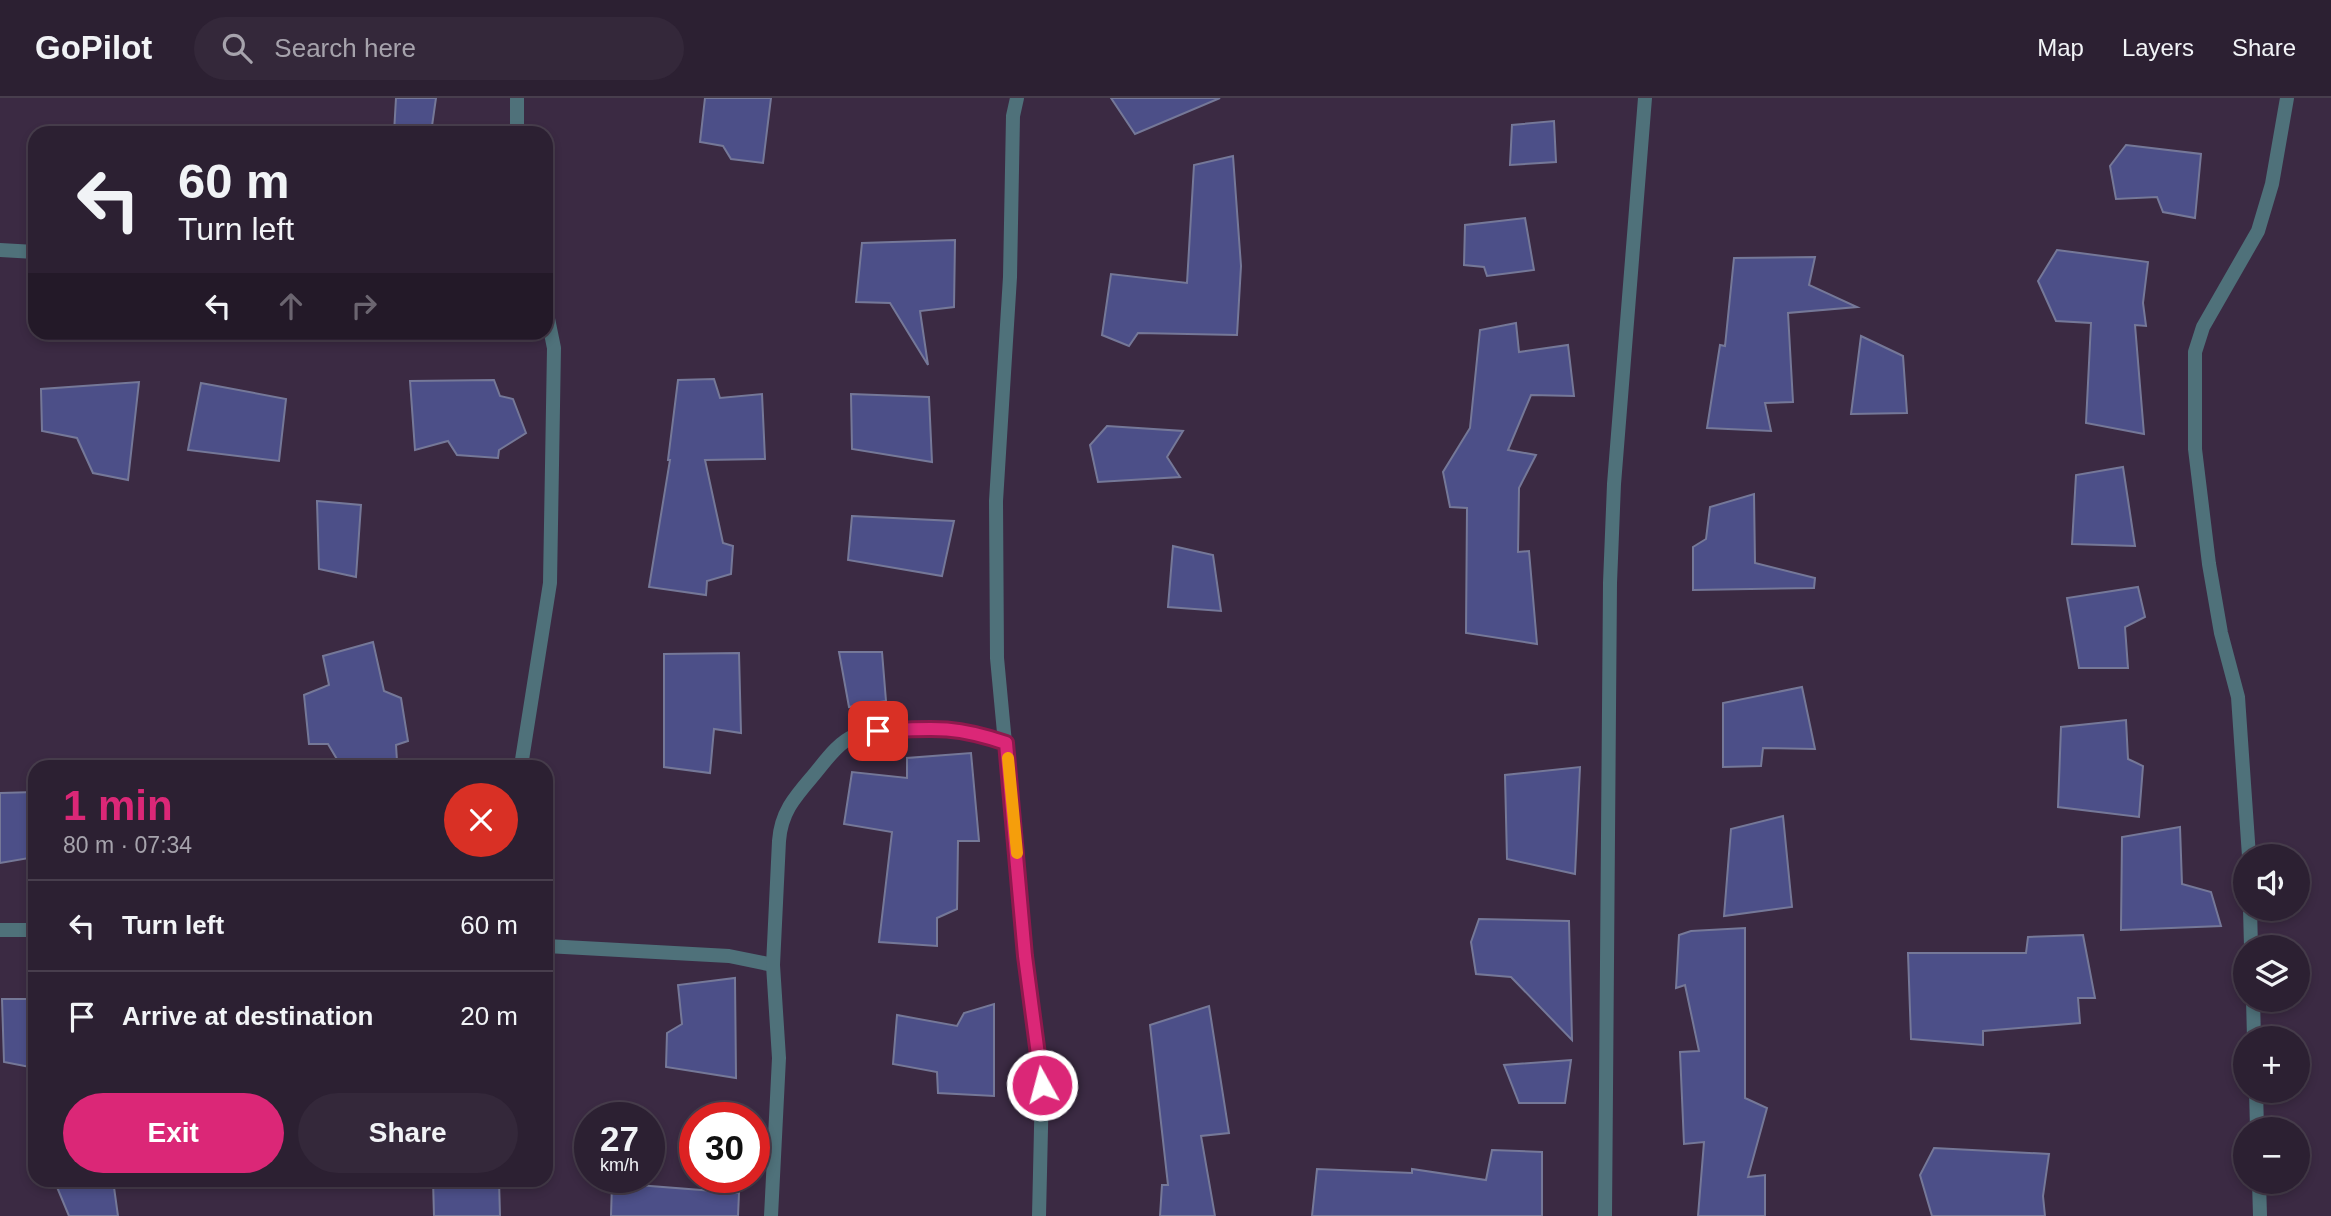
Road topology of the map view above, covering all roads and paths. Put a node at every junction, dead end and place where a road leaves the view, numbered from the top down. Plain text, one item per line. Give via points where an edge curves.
1 (517, 98) edge
2 (1017, 98) edge
3 (1646, 98) edge
4 (2287, 98) edge
5 (517, 126) edge
6 (0, 250) edge
7 (28, 252) edge
8 (552, 340) edge
9 (1006, 743) junction
10 (522, 760) edge
11 (2248, 844) edge
12 (0, 930) edge
13 (28, 930) edge
14 (553, 946) edge
15 (773, 965) junction
16 (2259, 1194) edge
17 (771, 1216) edge
18 (1040, 1216) edge
19 (1605, 1216) edge
20 (2260, 1216) edge

1 - 5 street
2 - 9 street via 996,501 997,658
3 - 19 street via 1614,484
4 - 11 street via 2272,184 2258,231 2203,327 2195,352 2195,449 2209,564 2238,697
6 - 7 street
8 - 10 street via 550,583
9 - 15 street via 946,727 878,731 853,736 839,746 788,804 780,823
9 - 18 street via 1042,1085
12 - 13 street
14 - 15 street via 729,956
15 - 17 street via 779,1058
16 - 20 street

